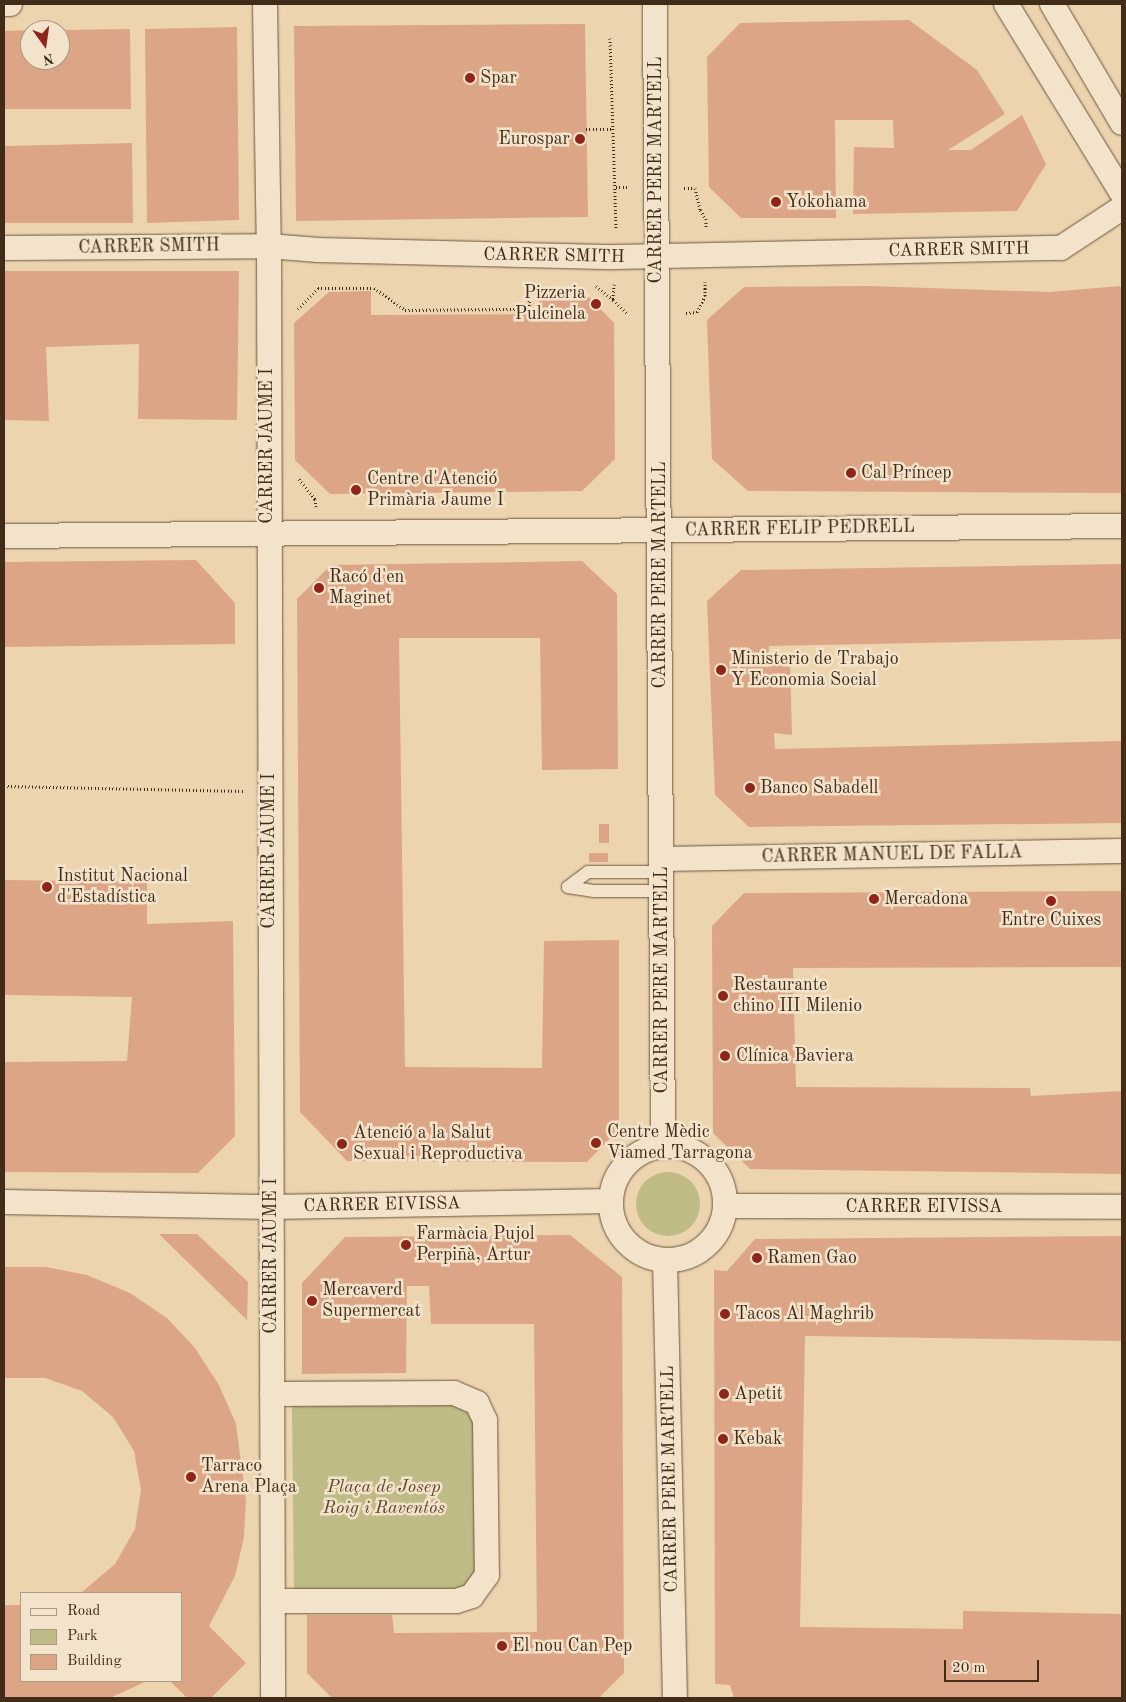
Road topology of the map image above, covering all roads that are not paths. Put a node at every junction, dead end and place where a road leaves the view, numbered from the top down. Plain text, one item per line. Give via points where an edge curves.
1 (4, 4) edge
2 (10, 4) edge
3 (265, 4) edge
4 (655, 4) edge
5 (1006, 4) edge
6 (1052, 4) edge
7 (1122, 123) edge
8 (1122, 193) edge
9 (1122, 208) edge
10 (269, 246) junction
11 (4, 248) edge
12 (657, 257) junction
13 (1122, 526) edge
14 (659, 530) junction
15 (268, 534) junction
16 (4, 536) edge
17 (1122, 851) edge
18 (661, 874) junction
19 (663, 1147) junction
20 (611, 1201) junction
21 (4, 1202) edge
22 (725, 1206) junction
23 (271, 1207) junction
24 (1122, 1207) edge
25 (665, 1260) junction
26 (272, 1394) junction
27 (273, 1602) junction
28 (273, 1698) edge
29 (676, 1698) edge

1 - 2 street
3 - 10 street, CARRER JAUME I
4 - 12 street, CARRER PERE MARTELL
5 - 8 street
6 - 7 street
9 - 12 street, CARRER SMITH via 1061,248
10 - 11 street, CARRER SMITH
10 - 12 street, CARRER SMITH via 332,251
10 - 15 street, CARRER JAUME I
12 - 14 street, CARRER PERE MARTELL
13 - 14 street, CARRER FELIP PEDRELL
14 - 15 street, CARRER FELIP PEDRELL
14 - 18 street, CARRER PERE MARTELL
15 - 16 street, CARRER FELIP PEDRELL
15 - 23 street, CARRER JAUME I
17 - 18 street, CARRER MANUEL DE FALLA
18 - 18 lane via 588,872 568,887 593,891
18 - 19 street, CARRER PERE MARTELL
19 - 20 street via 647,1150 621,1170
19 - 22 street via 677,1147 703,1158 720,1179
20 - 23 street, CARRER EIVISSA
20 - 25 street via 617,1230 626,1242 637,1251
21 - 23 street, CARRER EIVISSA
22 - 24 street, CARRER EIVISSA
22 - 25 street via 722,1221 706,1246 694,1254
23 - 26 street, CARRER JAUME I
25 - 29 street, CARRER PERE MARTELL
26 - 27 street, CARRER JAUME I
26 - 27 street via 454,1393 477,1403 485,1420 487,1575 472,1596 457,1601
27 - 28 street, CARRER JAUME I

